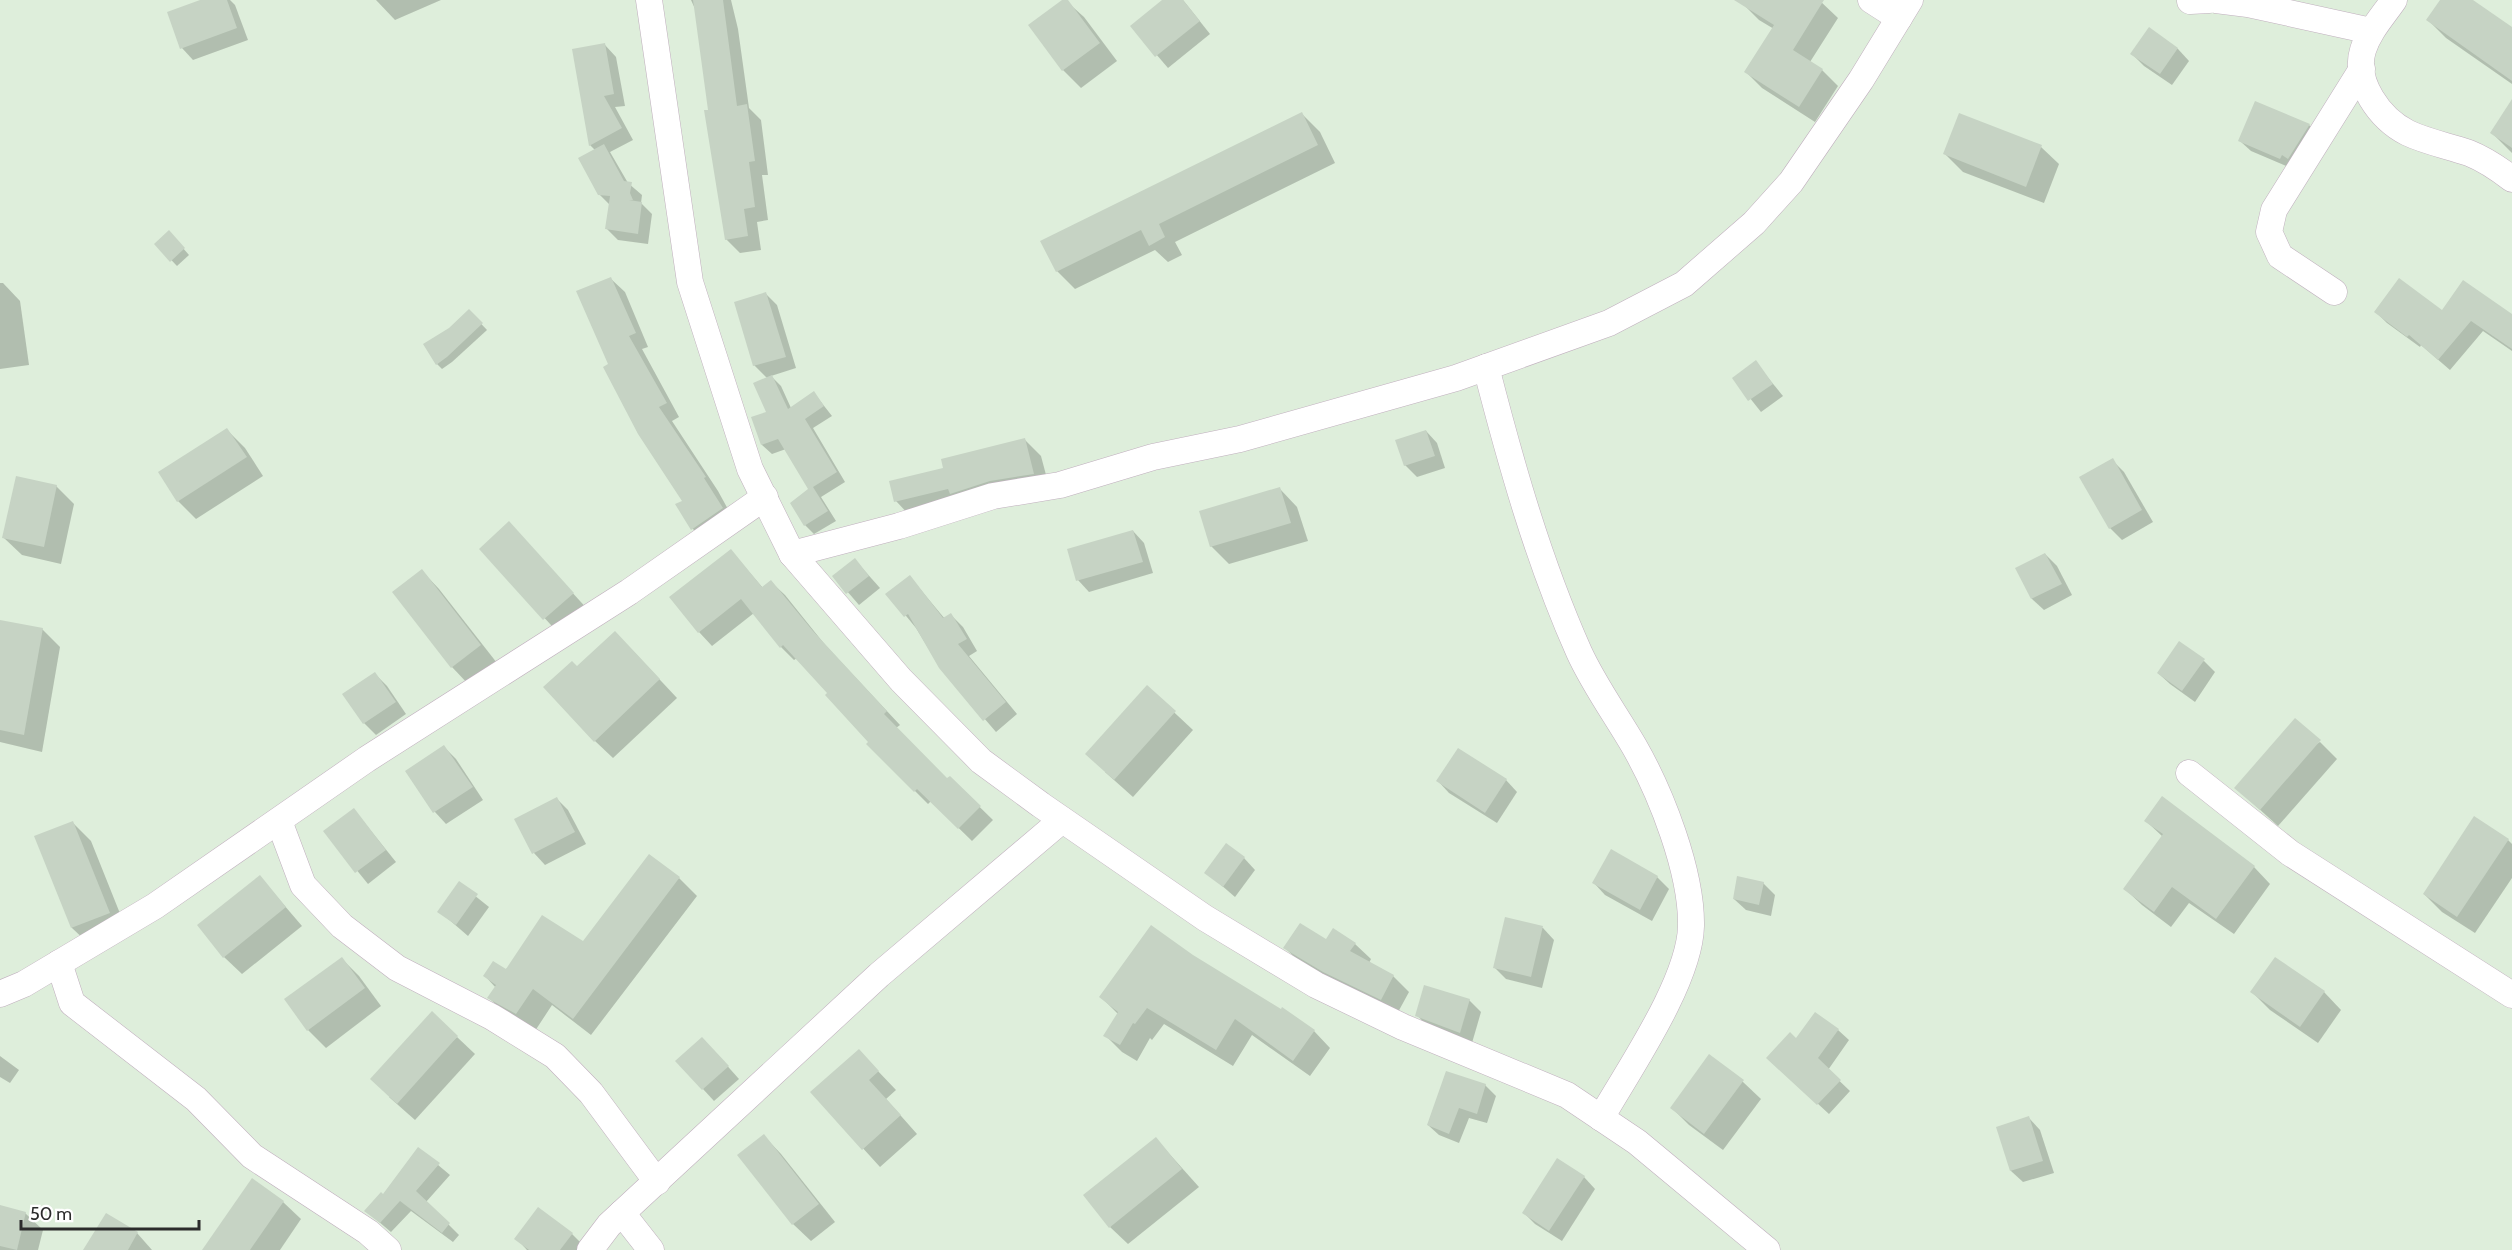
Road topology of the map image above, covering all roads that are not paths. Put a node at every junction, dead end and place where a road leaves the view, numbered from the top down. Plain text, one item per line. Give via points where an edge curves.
1 (649, 0) edge
2 (1870, 0) edge
3 (2216, 0) edge
4 (2394, 0) edge
5 (1904, 9) edge
6 (2371, 31) junction
7 (2362, 69) junction
8 (2512, 178) edge
9 (2334, 292) dead end
10 (1486, 368) junction
11 (765, 497) junction
12 (792, 554) junction
13 (2189, 773) dead end
14 (279, 820) junction
15 (1062, 820) junction
16 (59, 963) junction
17 (0, 994) edge
18 (2512, 995) edge
19 (1601, 1118) junction
20 (657, 1182) junction
21 (622, 1213) junction
22 (388, 1250) edge
23 (590, 1250) edge
24 (651, 1250) edge
25 (1767, 1250) edge

1 - 11 street via 690,282 750,469
2 - 5 street
3 - 6 street
4 - 6 street
5 - 10 street via 1791,182 1754,223 1684,284 1609,323
6 - 7 street via 2362,52
7 - 8 street via 2369,95 2396,126 2471,154
7 - 9 street via 2274,210 2269,232 2280,256
10 - 12 street via 1240,439 1153,457 1060,485 993,496
10 - 19 street via 1528,518 1560,607 1580,655 1656,789 1686,881 1691,926 1687,956 1672,993
11 - 12 street
11 - 14 street via 629,592 367,759
12 - 15 street via 946,727 981,761
13 - 18 street via 2290,853
14 - 16 street via 155,906
14 - 20 street via 303,885 342,926 397,968 492,1017 555,1056 591,1093
15 - 19 street via 1205,918 1316,985 1403,1027 1567,1095
15 - 20 street via 879,975
16 - 17 street
16 - 22 street via 72,1003 78,1009 196,1099 252,1156 368,1232
19 - 25 street via 1637,1142
20 - 21 street
21 - 23 street
21 - 24 street

